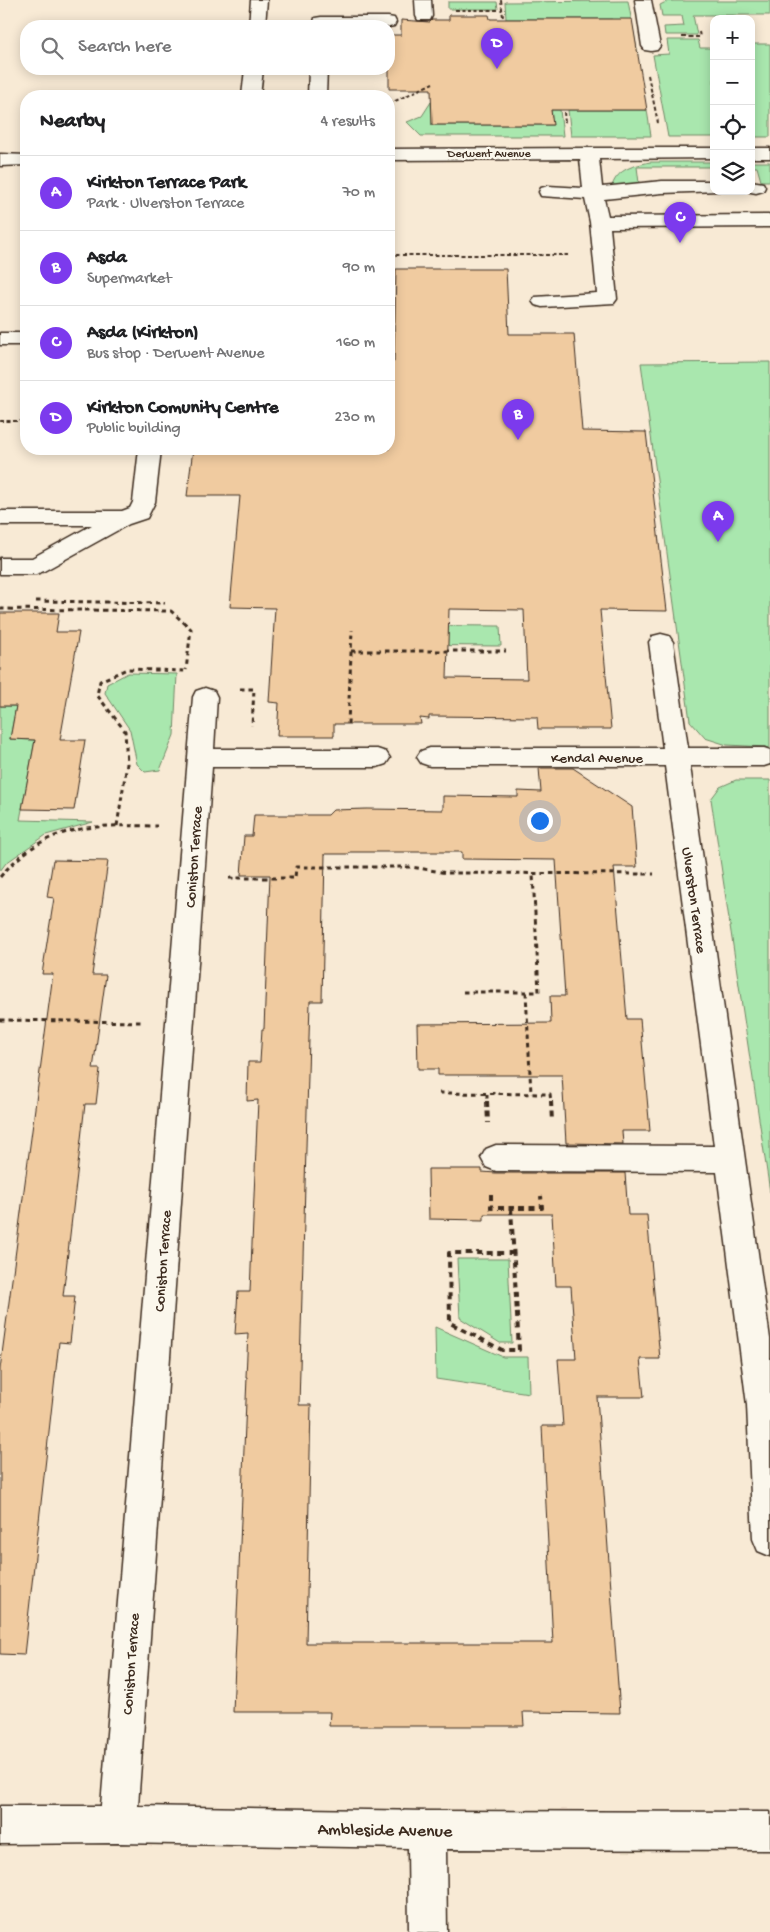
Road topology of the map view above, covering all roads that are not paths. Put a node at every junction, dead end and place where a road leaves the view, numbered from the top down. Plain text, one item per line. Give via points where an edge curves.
1 (260, 0) edge
2 (643, 0) edge
3 (258, 20) edge
4 (651, 46) road end
5 (253, 75) edge
6 (318, 75) edge
7 (252, 90) edge
8 (317, 90) edge
9 (589, 153) junction
10 (710, 153) edge
11 (755, 153) edge
12 (770, 153) edge
13 (395, 155) edge
14 (0, 160) edge
15 (20, 160) edge
16 (710, 187) edge
17 (548, 192) dead end
18 (593, 194) junction
19 (770, 221) edge
20 (600, 222) junction
21 (542, 301) dead end
22 (0, 339) edge
23 (20, 339) edge
24 (149, 455) edge
25 (0, 518) edge
26 (123, 518) junction
27 (0, 566) edge
28 (662, 642) dead end
29 (195, 688) road end
30 (430, 757) dead end
31 (676, 757) junction
32 (764, 757) dead end
33 (201, 758) junction
34 (378, 758) dead end
35 (496, 1158) dead end
36 (730, 1159) junction
37 (770, 1539) edge
38 (118, 1824) junction
39 (0, 1825) edge
40 (427, 1830) junction
41 (770, 1831) edge
42 (428, 1932) edge

1 - 3 street
2 - 4 street
5 - 7 street
6 - 8 street
9 - 10 street, Derwent Avenue
9 - 13 street, Derwent Avenue
9 - 18 street
11 - 12 street
14 - 15 street
16 - 18 street via 662,187
17 - 18 street
18 - 20 street
19 - 20 street
20 - 21 street via 607,299
22 - 23 street
24 - 26 street via 144,502 139,513
25 - 26 street
26 - 27 street via 36,566
28 - 31 street, Ulverston Terrace
29 - 33 street, Coniston Terrace
30 - 31 street, Kendal Avenue
31 - 32 street, Kendal Avenue
31 - 36 street, Ulverston Terrace
33 - 34 street
33 - 38 street, Coniston Terrace
35 - 36 street
36 - 37 street, Ulverston Terrace via 763,1404
38 - 39 street, Ambleside Avenue
38 - 40 street, Ambleside Avenue
40 - 41 street, Ambleside Avenue
40 - 42 street

